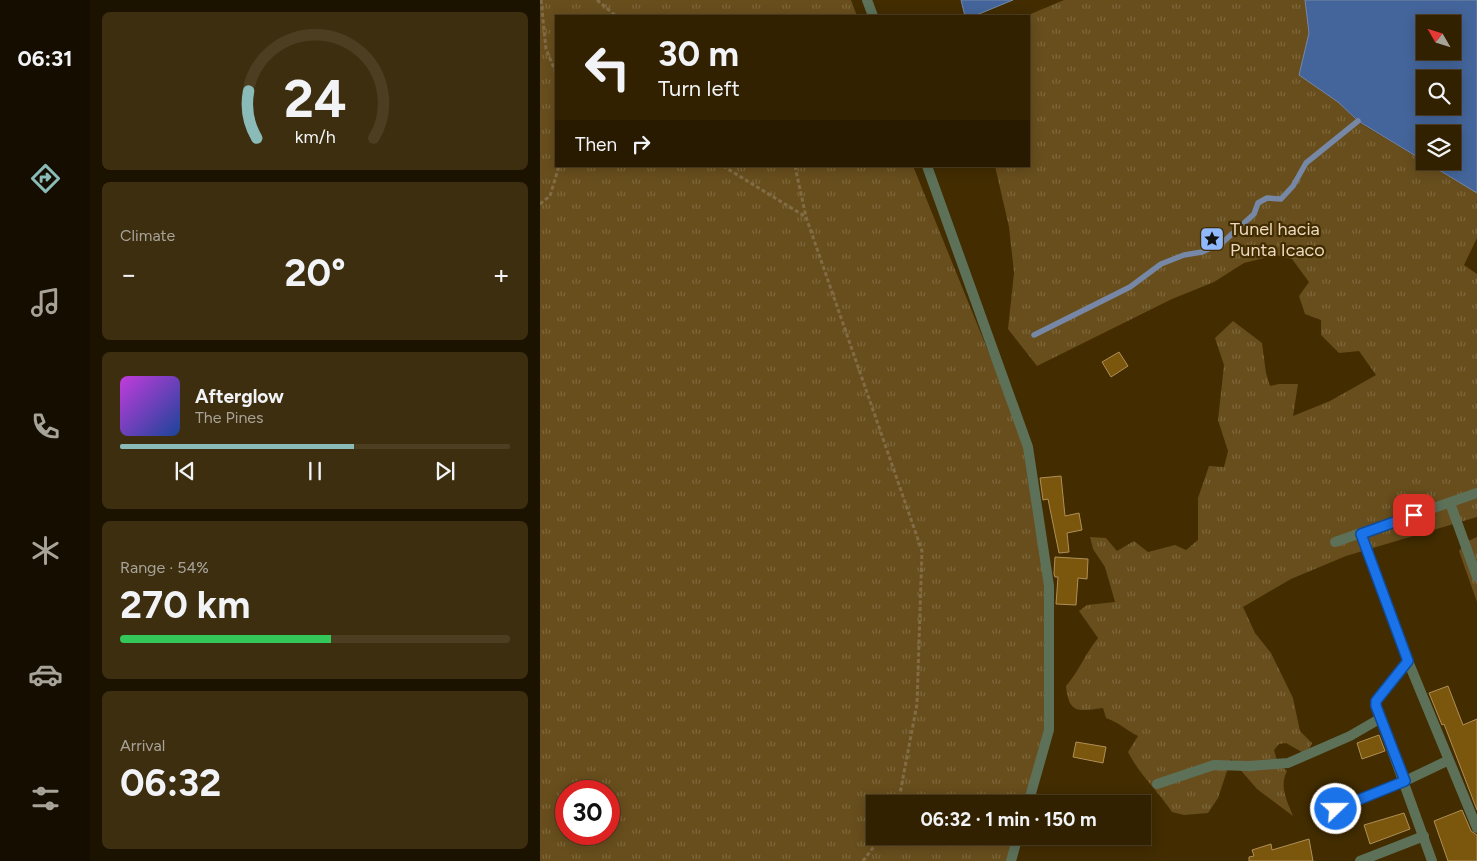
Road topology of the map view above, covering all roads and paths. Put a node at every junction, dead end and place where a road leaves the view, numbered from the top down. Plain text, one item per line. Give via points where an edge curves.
1 (541, 0) edge
2 (597, 0) edge
3 (867, 0) edge
4 (615, 15) edge
5 (872, 15) edge
6 (555, 71) edge
7 (559, 167) edge
8 (725, 167) edge
9 (796, 167) edge
10 (927, 167) edge
11 (540, 204) edge
12 (806, 217) junction
13 (1477, 494) edge
14 (1450, 503) junction
15 (1361, 534) junction
16 (1335, 542) dead end
17 (1477, 577) edge
18 (1408, 661) junction
19 (1381, 718) junction
20 (1449, 760) junction
21 (1405, 781) junction
22 (1157, 784) dead end
23 (900, 795) edge
24 (1031, 795) edge
25 (1318, 816) dead end
26 (1477, 828) edge
27 (1424, 836) junction
28 (875, 845) edge
29 (1015, 845) edge
30 (863, 861) edge
31 (1011, 861) edge
32 (1360, 861) edge
33 (1432, 861) edge

1 - 6 path via 546,49
2 - 4 path
3 - 5 street
7 - 11 path via 550,196
8 - 12 path
9 - 12 path
10 - 24 street via 1028,447 1049,586 1049,730
12 - 23 path via 922,551 917,704
13 - 14 street
14 - 15 street
14 - 17 street
15 - 16 street
15 - 18 street
18 - 19 street via 1376,701
18 - 20 street
19 - 21 street
19 - 22 street via 1288,763 1214,765
20 - 21 street
20 - 26 street
21 - 25 street
21 - 27 street
27 - 32 street
27 - 33 street
28 - 30 path
29 - 31 street

